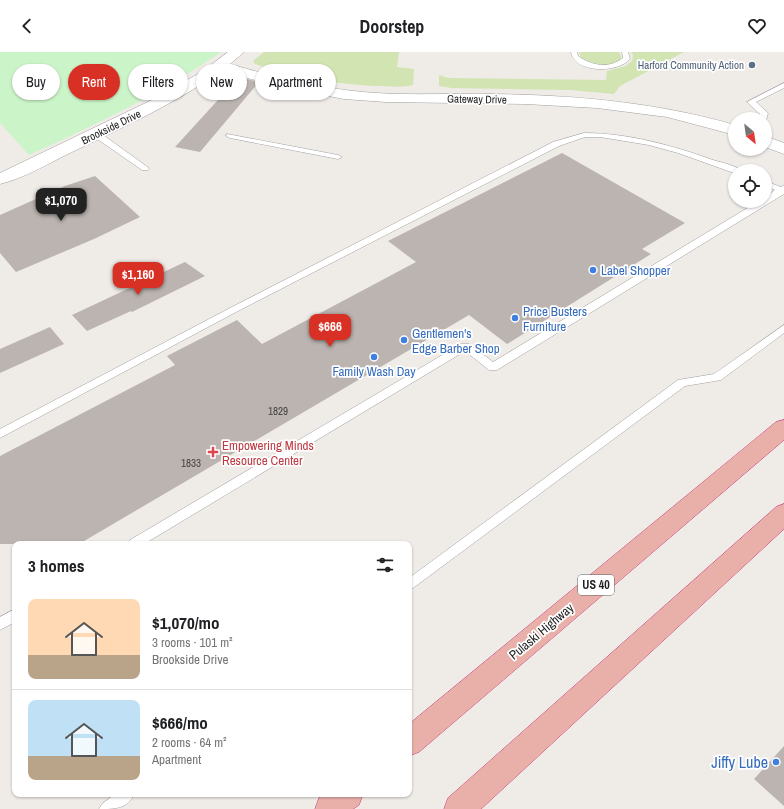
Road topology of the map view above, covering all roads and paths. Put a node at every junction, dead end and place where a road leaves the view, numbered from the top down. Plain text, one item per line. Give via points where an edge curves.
1 (236, 52) edge
2 (574, 52) edge
3 (625, 52) edge
4 (222, 64) edge
5 (247, 74) edge
6 (196, 81) edge
7 (784, 85) edge
8 (764, 112) edge
9 (728, 128) edge
10 (96, 134) junction
11 (230, 136) dead end
12 (772, 144) edge
13 (784, 149) edge
14 (338, 157) dead end
15 (0, 162) edge
16 (145, 168) dead end
17 (728, 168) edge
18 (6, 176) edge
19 (772, 185) edge
20 (783, 189) edge
21 (772, 196) edge
22 (754, 208) edge
23 (784, 328) edge
24 (784, 428) edge
25 (0, 434) edge
26 (782, 519) edge
27 (139, 541) edge
28 (412, 584) edge
29 (12, 617) edge
30 (0, 624) edge
31 (412, 739) edge
32 (123, 797) edge
33 (344, 797) edge
34 (107, 809) edge
35 (330, 809) edge
36 (459, 809) edge

1 - 4 street, Brookside Drive
2 - 3 lane via 575,57 583,63 607,67 623,63 627,59
5 - 9 street, Gateway Drive via 319,91 386,98 497,98 601,103 678,115
6 - 10 street, Brookside Drive via 154,106
7 - 8 lane via 751,102
10 - 16 lane
10 - 18 street, Brookside Drive
11 - 14 lane
12 - 13 street
15 - 18 street
17 - 25 lane via 649,142 600,135 584,135 556,144 235,309
19 - 20 lane
20 - 21 lane
22 - 27 lane via 493,367 465,346
23 - 28 lane via 717,377 682,383
24 - 31 highway, Pulaski Highway / US 40
26 - 36 highway
29 - 30 lane
32 - 34 lane
33 - 35 highway

